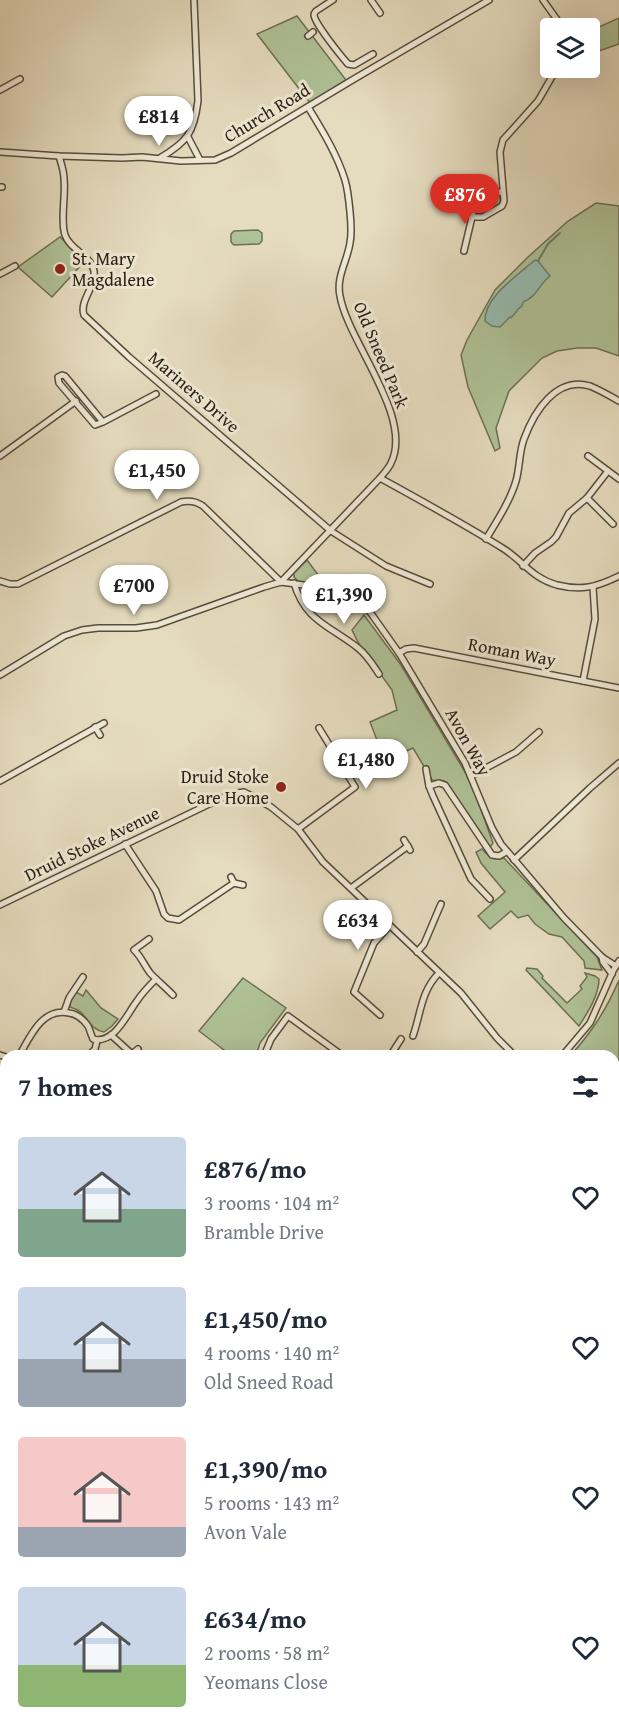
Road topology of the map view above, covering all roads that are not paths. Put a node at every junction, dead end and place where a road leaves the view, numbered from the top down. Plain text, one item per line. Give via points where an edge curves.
1 (194, 0) edge
2 (333, 0) edge
3 (371, 0) edge
4 (489, 0) edge
5 (543, 0) edge
6 (380, 13) dead end
7 (556, 18) edge
8 (373, 54) dead end
9 (363, 60) junction
10 (369, 70) junction
11 (551, 78) edge
12 (20, 79) dead end
13 (0, 90) edge
14 (308, 106) junction
15 (189, 137) junction
16 (0, 152) edge
17 (59, 156) junction
18 (160, 158) junction
19 (200, 160) junction
20 (503, 193) junction
21 (472, 217) junction
22 (464, 251) dead end
23 (15, 267) dead end
24 (0, 274) edge
25 (156, 394) dead end
26 (81, 396) junction
27 (619, 401) edge
28 (74, 402) junction
29 (103, 422) junction
30 (0, 456) edge
31 (588, 456) dead end
32 (608, 471) junction
33 (380, 478) junction
34 (619, 479) edge
35 (586, 498) junction
36 (613, 524) dead end
37 (331, 531) junction
38 (486, 539) junction
39 (523, 566) junction
40 (619, 576) edge
41 (0, 581) edge
42 (281, 582) junction
43 (294, 583) junction
44 (430, 584) dead end
45 (593, 587) junction
46 (399, 653) junction
47 (379, 674) dead end
48 (0, 675) edge
49 (583, 681) junction
50 (619, 688) edge
51 (104, 723) dead end
52 (95, 727) junction
53 (319, 728) dead end
54 (539, 732) dead end
55 (100, 735) dead end
56 (619, 763) edge
57 (426, 769) dead end
58 (471, 776) junction
59 (0, 781) edge
60 (429, 786) junction
61 (298, 829) junction
62 (404, 840) dead end
63 (125, 844) junction
64 (506, 852) junction
65 (514, 860) junction
66 (231, 877) dead end
67 (234, 883) junction
68 (243, 885) dead end
69 (351, 888) junction
70 (490, 899) dead end
71 (441, 904) dead end
72 (0, 905) edge
73 (438, 913) junction
74 (446, 916) dead end
75 (389, 926) junction
76 (149, 939) dead end
77 (417, 952) junction
78 (615, 968) edge
79 (439, 973) junction
80 (619, 976) edge
81 (83, 977) dead end
82 (156, 979) junction
83 (351, 980) dead end
84 (358, 982) junction
85 (76, 986) junction
86 (82, 992) dead end
87 (173, 995) dead end
88 (64, 1012) junction
89 (380, 1015) dead end
90 (407, 1027) dead end
91 (415, 1029) junction
92 (111, 1035) junction
93 (413, 1036) dead end
94 (391, 1040) dead end
95 (97, 1041) junction
96 (23, 1050) edge
97 (94, 1050) edge
98 (128, 1050) edge
99 (267, 1050) edge
100 (335, 1050) edge
101 (394, 1050) edge
102 (508, 1050) edge
103 (567, 1050) edge

1 - 15 street via 198,101
2 - 9 street via 316,11 314,17 348,64
3 - 6 street
4 - 10 street, Church Road
5 - 7 street
8 - 9 street
9 - 10 street
10 - 14 street, Church Road
11 - 20 street via 538,101 503,140
12 - 13 street
14 - 19 street, Church Road via 231,153 215,160
14 - 33 street, Old Sneed Park via 346,181 351,242 339,279 340,297 388,405 395,435 394,457
15 - 18 street
15 - 19 street
16 - 17 street, Church Road
17 - 18 street, Church Road
17 - 37 street, Mariners Drive via 64,177 65,236 94,271 82,310 84,315
18 - 19 street, Church Road
20 - 21 street via 487,192 473,209
20 - 21 street via 500,209 483,217
21 - 22 street
23 - 24 street
25 - 29 street
26 - 28 street
26 - 28 street via 65,376 58,377
26 - 29 street
27 - 38 street via 590,386 565,387 553,393 524,440 516,481
28 - 29 street via 95,425
28 - 30 street
31 - 32 street
32 - 34 street
32 - 35 street
33 - 37 street, Old Sneed Park
33 - 38 street
35 - 36 street
35 - 39 street via 569,513 556,537
37 - 42 street, Old Sneed Park
37 - 44 street, Mariners Drive via 386,566
38 - 39 street
39 - 45 street via 557,585
40 - 45 street
41 - 42 street via 18,584 188,500 203,506
42 - 43 street, Avon Way
42 - 48 street via 157,625 82,630 64,636
43 - 46 street, Avon Way via 360,603
43 - 47 street via 312,617 360,649
45 - 49 street via 595,619
46 - 49 street, Roman Way via 414,648
46 - 58 street, Avon Way
49 - 50 street, Roman Way
51 - 52 street
52 - 55 street
52 - 59 street
53 - 61 street via 355,787
54 - 58 street via 516,752
56 - 65 street
57 - 60 street
58 - 64 street, Avon Way
60 - 64 street via 445,785 492,855
60 - 70 street via 471,879
61 - 63 street, Druid Stoke Avenue via 271,807 237,792
61 - 69 street, Druid Stoke Avenue via 323,862
62 - 69 street via 409,848
63 - 67 street via 156,891 164,914 174,920
63 - 72 street, Druid Stoke Avenue
64 - 65 street, Avon Way
65 - 78 street, Avon Way via 564,918
66 - 67 street
67 - 68 street
69 - 75 street, Druid Stoke Avenue
71 - 73 street
73 - 74 street
73 - 77 street
75 - 77 street, Druid Stoke Avenue
75 - 84 street via 374,943
76 - 82 street via 134,950
77 - 79 street, Druid Stoke Avenue
78 - 80 street, Avon Way
78 - 103 street via 590,1023
79 - 91 street via 426,989
79 - 102 street, Druid Stoke Avenue
81 - 85 street
82 - 87 street
82 - 92 street
83 - 84 street
84 - 89 street via 354,992
85 - 86 street
85 - 88 street
88 - 95 street via 77,1015
88 - 96 street via 47,1016 39,1023
90 - 91 street
91 - 93 street
92 - 95 street
92 - 98 street
94 - 101 street via 400,1042
95 - 97 street
99 - 100 street via 288,1016

